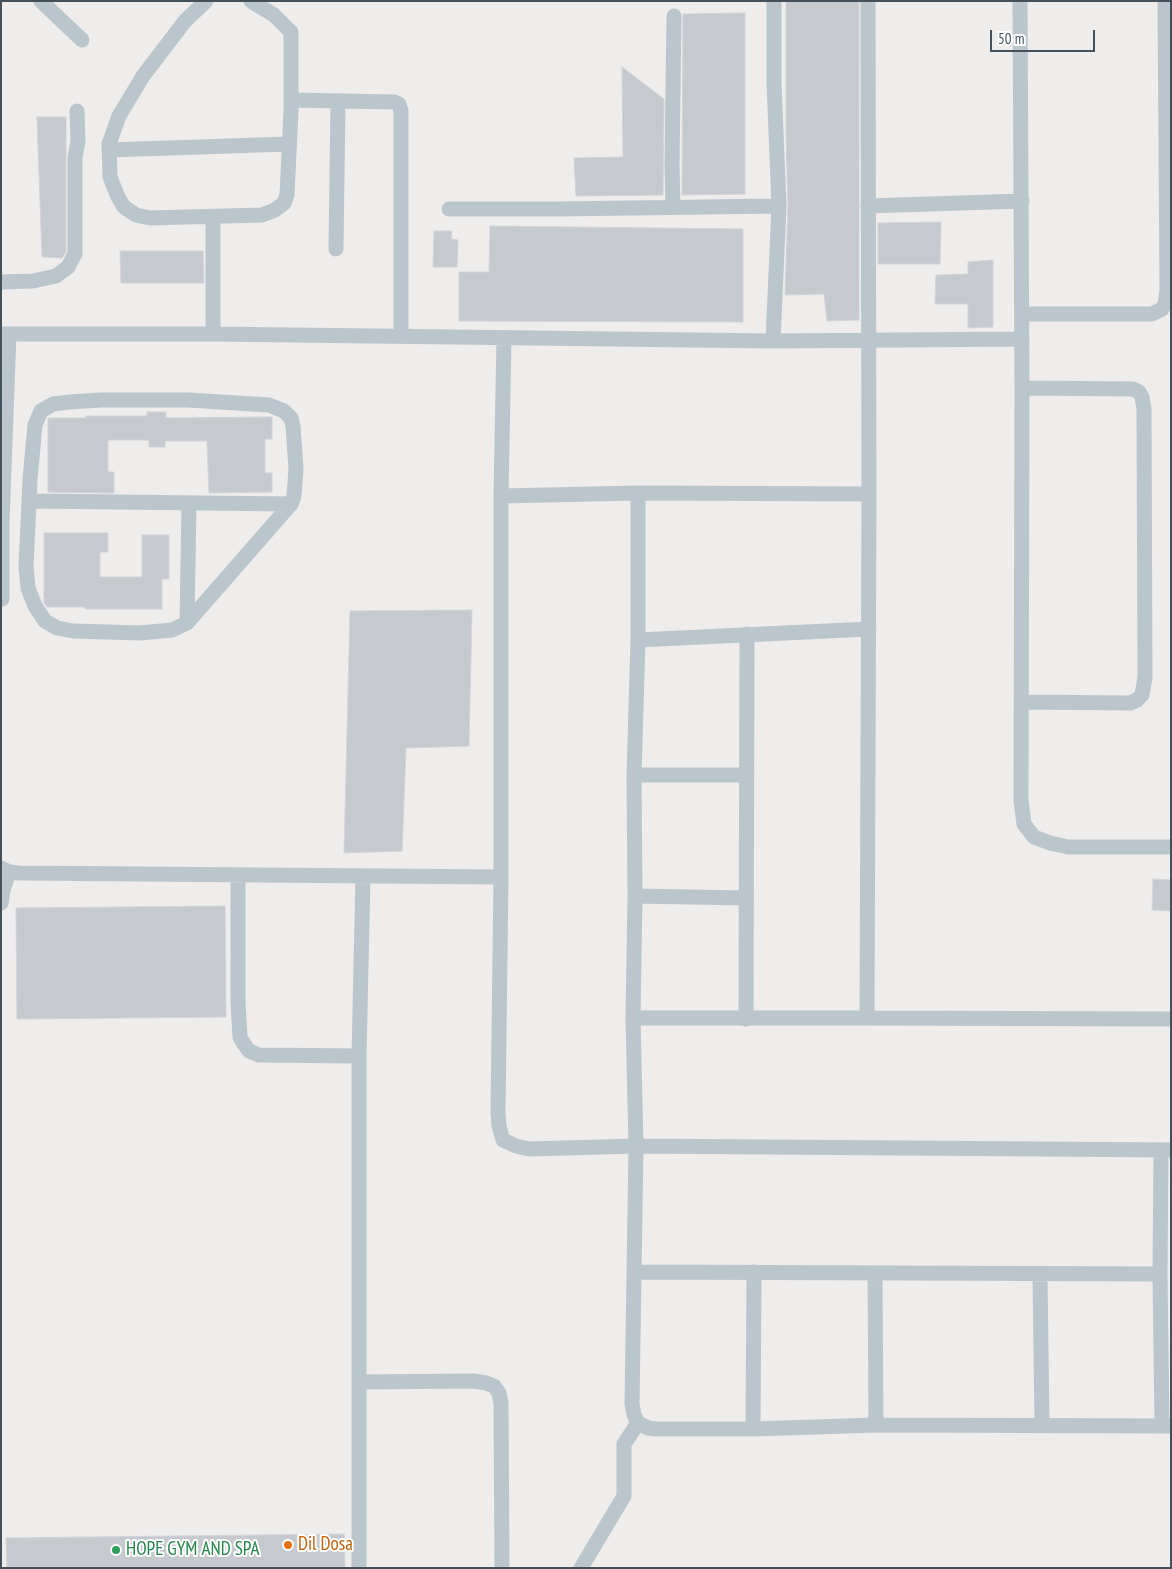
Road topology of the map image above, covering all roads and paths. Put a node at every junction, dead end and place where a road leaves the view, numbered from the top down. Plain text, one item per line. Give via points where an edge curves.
1 (41, 1) edge
2 (206, 1) edge
3 (251, 1) edge
4 (774, 1) edge
5 (868, 1) edge
6 (1020, 1) edge
7 (1166, 1) edge
8 (674, 16) dead end
9 (82, 40) dead end
10 (290, 100) junction
11 (338, 101) junction
12 (77, 112) dead end
13 (289, 144) junction
14 (110, 150) junction
15 (1169, 160) edge
16 (1022, 201) junction
17 (779, 206) junction
18 (868, 206) junction
19 (673, 207) junction
20 (449, 209) dead end
21 (213, 217) junction
22 (336, 248) dead end
23 (1, 282) edge
24 (1022, 314) junction
25 (5, 334) edge
26 (213, 334) junction
27 (401, 336) junction
28 (504, 338) junction
29 (1022, 339) junction
30 (867, 340) junction
31 (774, 341) junction
32 (1022, 388) junction
33 (638, 493) junction
34 (869, 494) junction
35 (501, 496) junction
36 (30, 501) junction
37 (189, 503) junction
38 (290, 504) junction
39 (29, 520) junction
40 (2, 522) edge
41 (2, 598) edge
42 (187, 623) junction
43 (868, 629) junction
44 (748, 634) junction
45 (638, 640) junction
46 (1022, 702) junction
47 (747, 775) junction
48 (634, 776) junction
49 (1171, 847) edge
50 (5, 870) edge
51 (238, 875) junction
52 (363, 876) junction
53 (501, 877) junction
54 (635, 896) junction
55 (746, 898) junction
56 (1, 903) edge
57 (633, 1018) junction
58 (867, 1018) junction
59 (746, 1019) junction
60 (1171, 1020) edge
61 (359, 1056) junction
62 (636, 1146) junction
63 (1166, 1150) edge
64 (634, 1272) junction
65 (754, 1272) junction
66 (875, 1274) junction
67 (1160, 1274) junction
68 (1040, 1275) junction
69 (359, 1382) junction
70 (638, 1423) junction
71 (1042, 1425) junction
72 (876, 1426) junction
73 (1166, 1426) edge
74 (753, 1429) junction
75 (358, 1568) edge
76 (502, 1568) edge
77 (581, 1568) edge

1 - 9 street
2 - 14 street via 184,21 143,76 119,116 109,144
3 - 10 street via 274,15 291,32
4 - 17 street
5 - 18 street
6 - 16 street
7 - 15 street
8 - 19 street
10 - 11 street
10 - 13 street
11 - 22 street
11 - 27 street via 394,102 399,104 401,111
12 - 23 street via 75,254 68,267 56,276
13 - 14 street
13 - 21 street via 284,203 262,215
14 - 21 street via 110,177 118,197 124,207 136,215 150,218
15 - 24 street via 1167,299 1162,309 1152,314
16 - 18 street
16 - 24 street
17 - 19 street
17 - 31 street
18 - 30 street
19 - 20 street
21 - 26 street
24 - 29 street
25 - 26 street
25 - 40 street
26 - 27 street
27 - 28 street
28 - 31 street
28 - 35 street
29 - 30 street
29 - 32 street
30 - 31 street
30 - 34 street
32 - 46 street
32 - 46 street via 1133,389 1142,397 1145,677 1142,695 1130,703
33 - 34 street
33 - 35 street
33 - 45 street
34 - 43 street
35 - 53 street
36 - 37 street
36 - 38 street via 35,425 41,411 52,404 68,402 167,400 269,404 284,411 293,426 296,469 294,496
36 - 39 street
37 - 38 street
37 - 42 street
38 - 42 street
39 - 40 street
39 - 42 street via 28,588 45,621 57,628 74,631 140,633 172,630
40 - 41 street
43 - 44 street
43 - 58 street
44 - 45 street
44 - 47 street
45 - 48 street
46 - 49 street via 1021,800 1024,824 1034,837 1068,847
47 - 48 street
47 - 55 street
48 - 54 street
50 - 51 street via 19,873
50 - 56 street
51 - 52 street
51 - 61 street via 238,1002 240,1037 244,1044 249,1051 259,1055
52 - 53 street
52 - 61 street
53 - 62 street via 498,1112 503,1140 528,1149
54 - 55 street
54 - 57 street
55 - 59 street
57 - 59 street
57 - 62 street
58 - 59 street
58 - 60 street
61 - 69 street
62 - 63 street
62 - 64 street
63 - 67 street
64 - 65 street
64 - 70 street via 632,1404
65 - 66 street
65 - 74 street
66 - 68 street
66 - 72 street
67 - 68 street
67 - 73 street
68 - 71 street
69 - 75 street
69 - 76 street via 474,1381 494,1386 500,1393
70 - 74 street via 656,1429
70 - 77 street via 624,1444 624,1496
71 - 72 street
71 - 73 street
72 - 74 street

